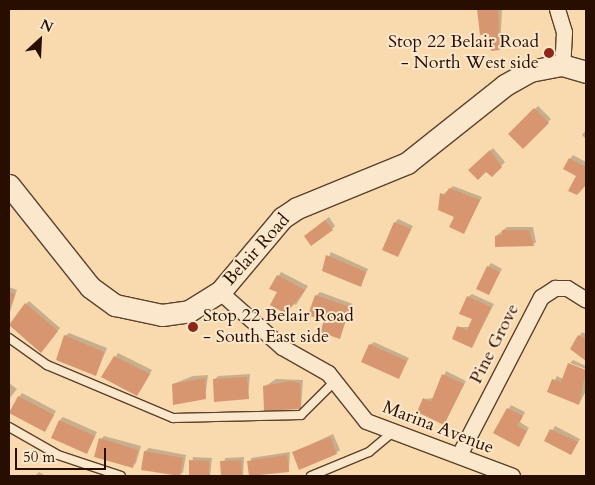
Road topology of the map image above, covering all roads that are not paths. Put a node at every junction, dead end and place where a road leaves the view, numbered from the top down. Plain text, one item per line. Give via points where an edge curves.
1 (557, 9) edge
2 (562, 65) junction
3 (586, 72) edge
4 (9, 185) edge
5 (220, 292) junction
6 (586, 300) edge
7 (9, 338) edge
8 (335, 380) junction
9 (9, 427) edge
10 (393, 432) junction
11 (459, 455) junction
12 (121, 476) edge
13 (311, 476) edge
14 (512, 476) edge

1 - 2 street via 564,32
2 - 3 main road, Belair Road
2 - 5 main road, Belair Road via 530,71 505,85 407,163 297,208 282,218
4 - 5 main road, Belair Road via 90,287 115,305 162,315 202,306
5 - 8 street, Marina Avenue via 282,347
6 - 11 street, Pine Grove via 567,288 555,288 541,297
7 - 8 lane via 47,365 173,418 301,415
8 - 10 street, Marina Avenue via 360,416
9 - 12 lane via 58,455
10 - 11 street, Marina Avenue
10 - 13 lane via 369,452
11 - 14 street, Marina Avenue

